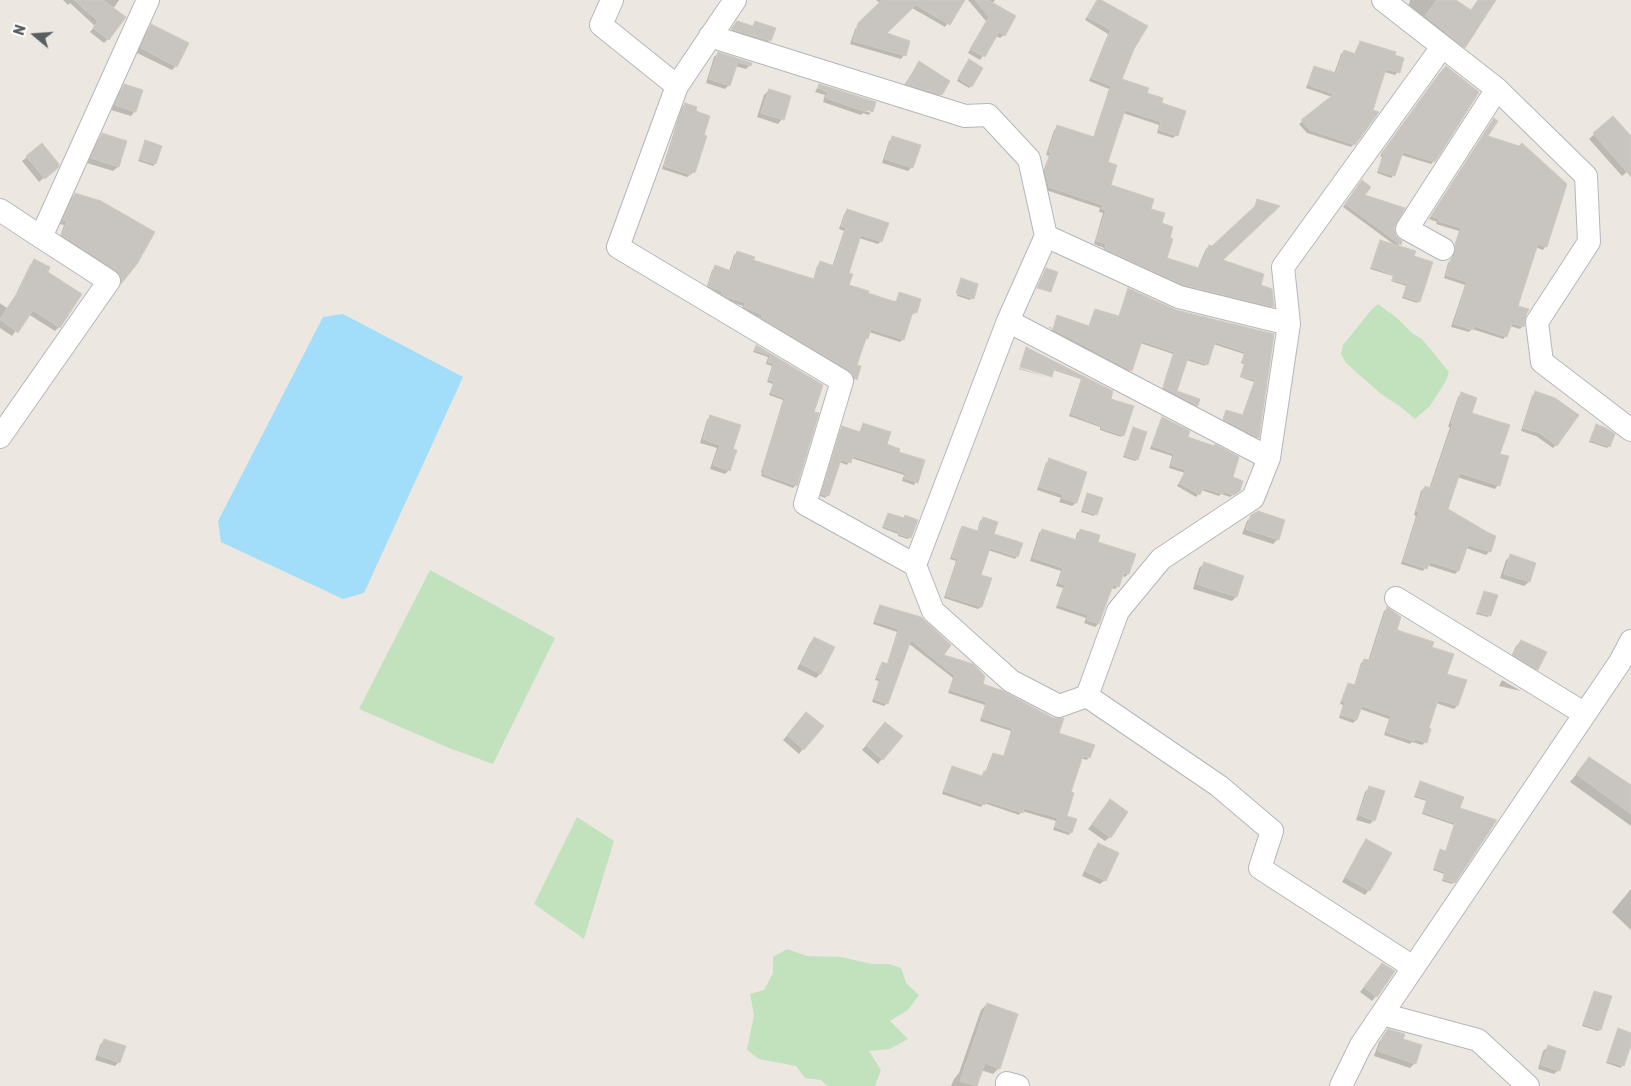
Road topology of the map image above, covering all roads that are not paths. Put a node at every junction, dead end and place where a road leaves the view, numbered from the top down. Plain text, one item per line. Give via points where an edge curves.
1 (148, 0) edge
2 (612, 0) edge
3 (735, 0) edge
4 (1383, 0) edge
5 (710, 36) junction
6 (1442, 47) junction
7 (676, 86) junction
8 (1497, 89) junction
9 (0, 210) edge
10 (1046, 236) junction
11 (41, 237) junction
12 (1443, 249) dead end
13 (1008, 321) junction
14 (1289, 324) junction
15 (1631, 430) edge
16 (0, 438) edge
17 (1269, 458) junction
18 (914, 565) junction
19 (1396, 598) dead end
20 (1631, 641) edge
21 (1087, 696) junction
22 (1585, 714) junction
23 (1414, 967) junction
24 (1382, 1014) junction
25 (1007, 1086) edge
26 (1018, 1086) edge
27 (1341, 1086) edge
28 (1528, 1086) edge

1 - 11 street
2 - 7 street via 601,25
3 - 5 street
4 - 6 street
5 - 7 street
5 - 10 street via 965,116 988,115 1029,159
6 - 8 street
6 - 14 street via 1283,267
7 - 18 street via 618,246 842,381 805,504
8 - 12 street via 1407,229
8 - 15 street via 1586,176 1589,242 1538,322 1542,362
9 - 11 street
10 - 13 street
10 - 14 street via 1179,297
11 - 16 street via 109,281
13 - 17 street
13 - 18 street
14 - 17 street
17 - 21 street via 1254,498 1161,559 1118,611
18 - 21 street via 933,611 1011,681 1059,706
19 - 22 street
20 - 22 street
21 - 23 street via 1219,786 1272,831 1260,868
22 - 23 street
23 - 24 street
24 - 27 street via 1360,1045
24 - 28 street via 1478,1040
25 - 26 street via 1007,1083

